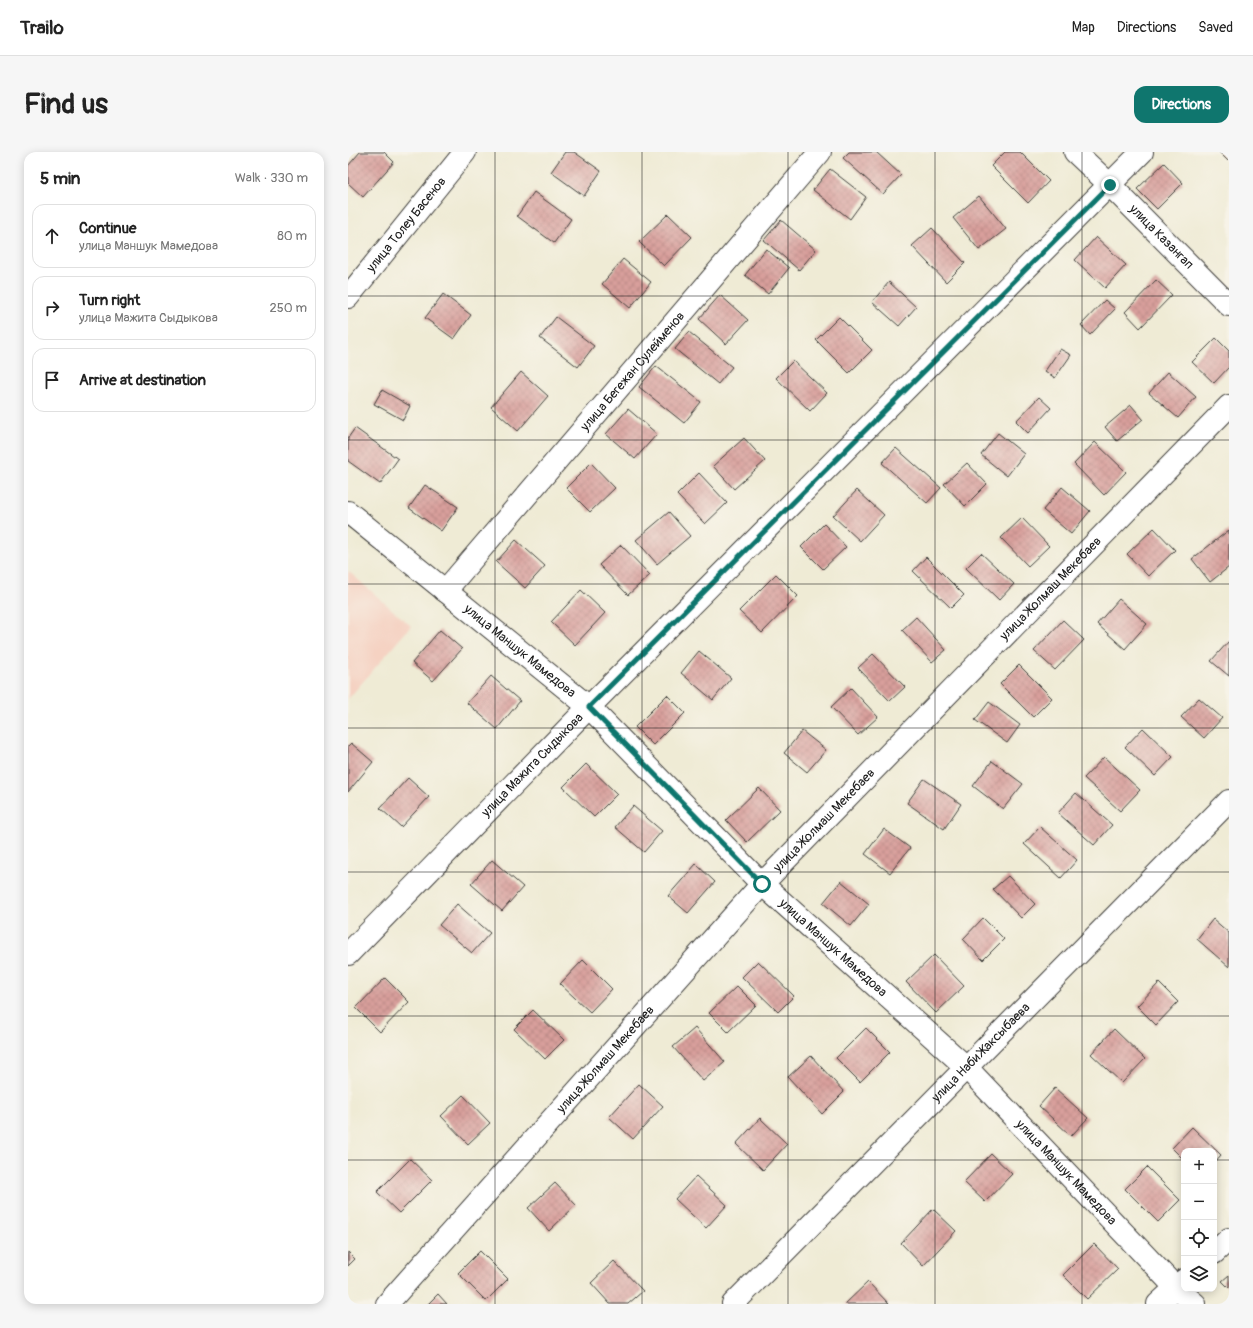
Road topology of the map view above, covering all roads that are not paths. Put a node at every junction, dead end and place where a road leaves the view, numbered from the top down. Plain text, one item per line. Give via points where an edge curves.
1 (465, 152) edge
2 (820, 152) edge
3 (1075, 152) edge
4 (1142, 152) edge
5 (1110, 185) junction
6 (348, 297) edge
7 (1229, 305) edge
8 (1229, 406) edge
9 (348, 512) edge
10 (445, 591) junction
11 (589, 707) junction
12 (1229, 801) edge
13 (762, 884) junction
14 (348, 954) edge
15 (966, 1068) junction
16 (1229, 1239) edge
17 (1217, 1250) edge
18 (1180, 1284) edge
19 (387, 1304) edge
20 (733, 1304) edge
21 (1158, 1304) edge
22 (1195, 1304) edge

1 - 6 street, улица Толеу Басенов
2 - 10 street, улица Бегежан Сулейменов
3 - 5 street, улица Казангап
4 - 5 street, улица Мажита Сыдыкова
5 - 7 street, улица Казангап
5 - 11 street, улица Мажита Сыдыкова
8 - 13 street, улица Жолмаш Мекебаев
9 - 10 street, улица Маншук Мамедова
10 - 11 street, улица Маншук Мамедова
11 - 13 street, улица Маншук Мамедова
11 - 14 street, улица Мажита Сыдыкова
12 - 15 street, улица Наби Жаксыбаева
13 - 15 street, улица Маншук Мамедова
13 - 19 street, улица Жолмаш Мекебаев
15 - 18 street, улица Маншук Мамедова
15 - 20 street, улица Наби Жаксыбаева
16 - 17 street
18 - 21 street
18 - 22 street, улица Маншук Мамедова

